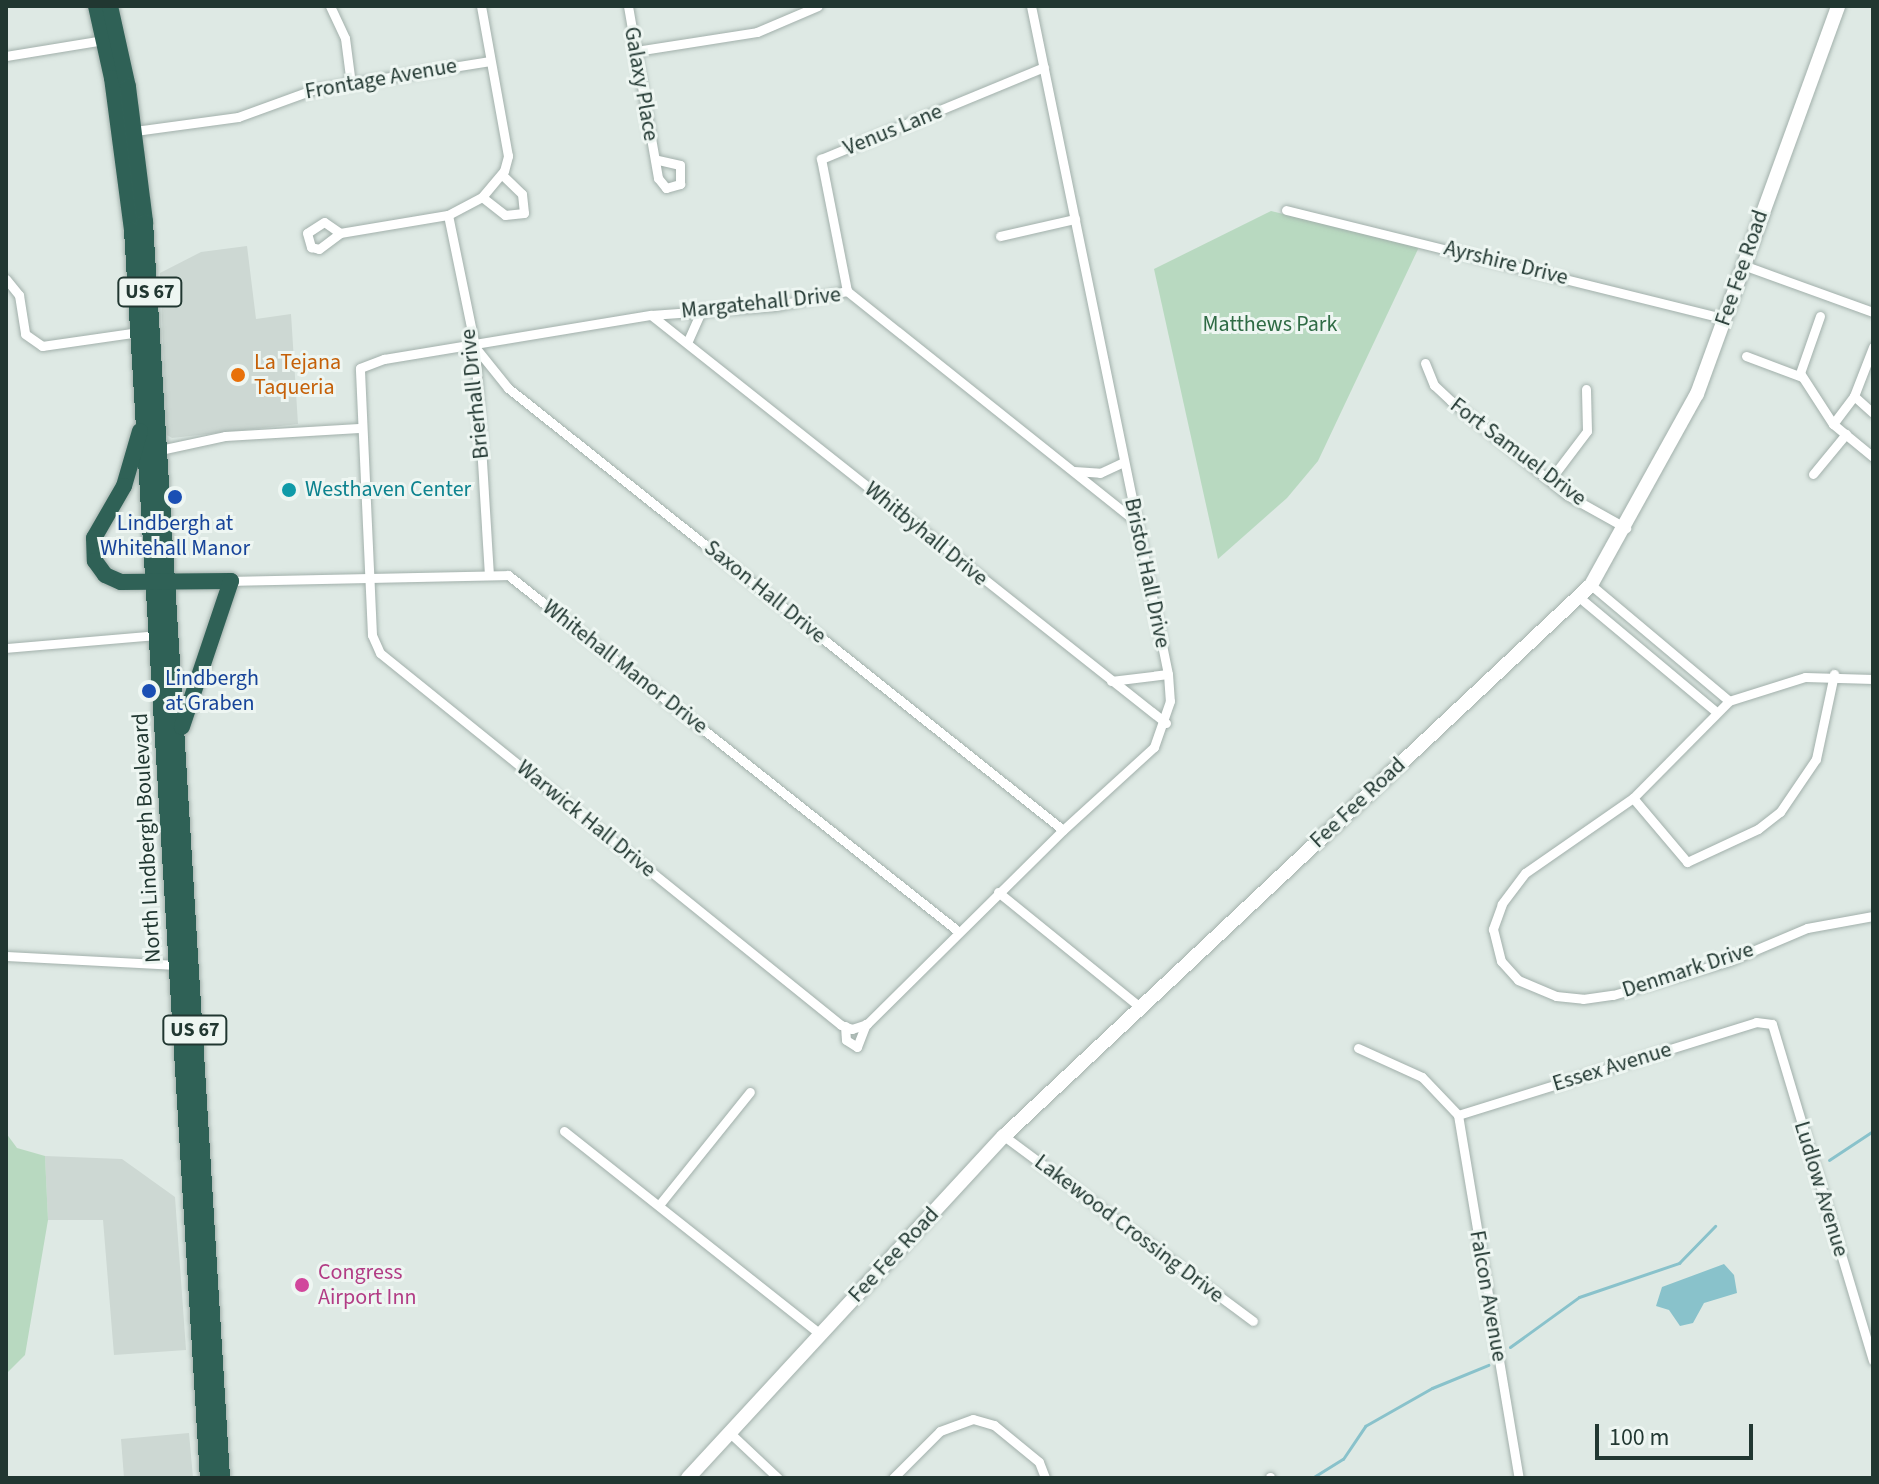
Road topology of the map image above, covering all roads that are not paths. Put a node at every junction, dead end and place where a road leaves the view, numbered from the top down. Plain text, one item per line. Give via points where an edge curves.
1 (96, 6) edge
2 (110, 6) edge
3 (330, 6) edge
4 (481, 6) edge
5 (628, 6) edge
6 (818, 6) edge
7 (1031, 6) edge
8 (1838, 6) edge
9 (104, 40) junction
10 (636, 51) junction
11 (6, 56) edge
12 (489, 61) junction
13 (1044, 67) junction
14 (351, 84) junction
15 (135, 131) junction
16 (658, 160) dead end
17 (502, 175) junction
18 (482, 197) junction
19 (1286, 210) dead end
20 (448, 215) junction
21 (1075, 219) junction
22 (340, 233) dead end
23 (1000, 236) dead end
24 (1743, 265) junction
25 (6, 279) edge
26 (847, 291) junction
27 (702, 309) junction
28 (1873, 312) edge
29 (651, 315) junction
30 (1820, 316) dead end
31 (1725, 319) junction
32 (139, 332) junction
33 (687, 343) junction
34 (475, 347) junction
35 (1873, 347) edge
36 (1746, 356) dead end
37 (1425, 363) dead end
38 (360, 368) joint
39 (1802, 377) junction
40 (1586, 389) dead end
41 (1854, 396) junction
42 (1873, 413) edge
43 (144, 418) junction
44 (1833, 424) junction
45 (359, 428) junction
46 (1846, 434) junction
47 (160, 450) junction
48 (1873, 457) edge
49 (1124, 462) junction
50 (1071, 471) junction
51 (1813, 474) dead end
52 (1550, 480) junction
53 (1136, 522) junction
54 (1626, 528) junction
55 (489, 575) junction
56 (231, 581) junction
57 (368, 581) junction
58 (160, 582) junction
59 (1591, 585) junction
60 (1580, 598) junction
61 (157, 635) junction
62 (6, 648) edge
63 (1168, 674) junction
64 (1834, 674) junction
65 (1873, 679) edge
66 (1111, 681) junction
67 (1729, 701) junction
68 (1715, 711) junction
69 (1166, 723) junction
70 (178, 742) junction
71 (1633, 798) junction
72 (1063, 830) junction
73 (998, 892) junction
74 (1873, 916) edge
75 (958, 931) junction
76 (6, 956) edge
77 (177, 965) junction
78 (1139, 1006) junction
79 (1766, 1021) joint
80 (866, 1024) junction
81 (848, 1027) junction
82 (1358, 1048) dead end
83 (750, 1092) dead end
84 (1458, 1115) junction
85 (564, 1131) dead end
86 (1004, 1136) junction
87 (659, 1205) junction
88 (1253, 1321) dead end
89 (820, 1334) junction
90 (1873, 1360) edge
91 (730, 1433) junction
92 (208, 1478) edge
93 (222, 1478) edge
94 (688, 1478) edge
95 (778, 1478) edge
96 (893, 1478) edge
97 (1045, 1478) edge
98 (1519, 1478) edge

1 - 9 highway, North Lindbergh Boulevard / US 67
2 - 15 highway, North Lindbergh Boulevard / US 67
3 - 14 street via 345,38
4 - 12 street
5 - 10 street, Galaxy Place
6 - 10 street via 757,32
7 - 13 street, Bristol Hall Drive
8 - 24 street, Fee Fee Road
9 - 11 street
9 - 32 highway, North Lindbergh Boulevard / US 67 via 124,154
10 - 16 street, Galaxy Place
12 - 14 street, Frontage Avenue
12 - 17 street via 508,156
13 - 21 street, Bristol Hall Drive
13 - 26 street, Venus Lane via 821,159
14 - 15 street, Frontage Avenue via 286,97 238,117
15 - 47 highway, North Lindbergh Boulevard / US 67
17 - 18 street
17 - 18 street via 522,194 524,213 505,215
18 - 20 street
19 - 31 street, Ayrshire Drive
20 - 22 street
20 - 34 street, Brierhall Drive
21 - 23 street
21 - 49 street, Bristol Hall Drive
24 - 28 street
24 - 31 street, Fee Fee Road
25 - 32 street via 19,295 25,334 42,346
26 - 27 street, Margatehall Drive via 775,306
26 - 50 street, Margatehall Drive
27 - 29 street, Margatehall Drive
27 - 33 street
29 - 33 street, Whitbyhall Drive
29 - 34 street, Margatehall Drive
30 - 39 street
31 - 54 street, Fee Fee Road via 1686,417
32 - 43 highway, North Lindbergh Boulevard / US 67
33 - 66 street, Whitbyhall Drive
34 - 38 street, Margatehall Drive via 384,359
34 - 55 street, Brierhall Drive
34 - 72 street, Saxon Hall Drive via 519,397
35 - 41 street
36 - 39 street
37 - 52 street, Fort Samuel Drive via 1440,392
38 - 45 street, Warwick Hall Drive
39 - 44 street
40 - 52 street via 1587,431
41 - 42 street
41 - 44 street
43 - 58 highway, North Lindbergh Boulevard / US 67
43 - 58 highway via 130,472 92,547 95,561 112,580
44 - 46 street
45 - 47 street via 225,436
45 - 57 street, Warwick Hall Drive
46 - 48 street
46 - 51 street
47 - 58 highway, North Lindbergh Boulevard / US 67
49 - 50 street via 1100,473
49 - 53 street, Bristol Hall Drive
50 - 53 street, Margatehall Drive
52 - 54 street, Fort Samuel Drive
53 - 63 street, Bristol Hall Drive
54 - 59 street, Fee Fee Road
55 - 57 street, Whitehall Manor Drive
55 - 75 street, Whitehall Manor Drive via 517,581
56 - 57 street, Whitehall Manor Drive
56 - 58 highway
56 - 70 highway
57 - 81 street, Warwick Hall Drive via 372,635 380,653
58 - 61 highway, North Lindbergh Boulevard / US 67
58 - 70 highway, North Lindbergh Boulevard / US 67
59 - 60 street, Fee Fee Road
59 - 67 street
60 - 68 street
60 - 78 street, Fee Fee Road
61 - 62 street
61 - 77 highway, North Lindbergh Boulevard / US 67
63 - 66 street
63 - 69 street, Bristol Hall Drive
64 - 65 street
64 - 67 street via 1805,677
64 - 71 street via 1816,759 1780,812 1758,829 1687,862
66 - 69 street, Whitbyhall Drive
67 - 68 street
68 - 71 street
69 - 72 street via 1154,747
70 - 93 highway, North Lindbergh Boulevard / US 67
71 - 74 street, Denmark Drive via 1541,857 1513,886 1493,929 1496,951 1507,970 1534,989 1556,996 1613,995 1729,961 1807,928
72 - 73 street
73 - 75 street
73 - 78 street
75 - 80 street
76 - 77 street
77 - 92 highway, North Lindbergh Boulevard / US 67
78 - 86 street, Fee Fee Road
79 - 84 street, Essex Avenue
79 - 90 street, Ludlow Avenue via 1772,1024
80 - 81 street
80 - 81 street via 857,1047 846,1040
82 - 84 street via 1422,1077
83 - 87 street
84 - 98 street, Falcon Avenue
85 - 87 street
86 - 88 street, Lakewood Crossing Drive
86 - 89 street, Fee Fee Road
87 - 89 street
89 - 91 street, Fee Fee Road
91 - 94 street, Fee Fee Road
91 - 95 street
96 - 97 street via 940,1431 973,1419 994,1425 1039,1462

